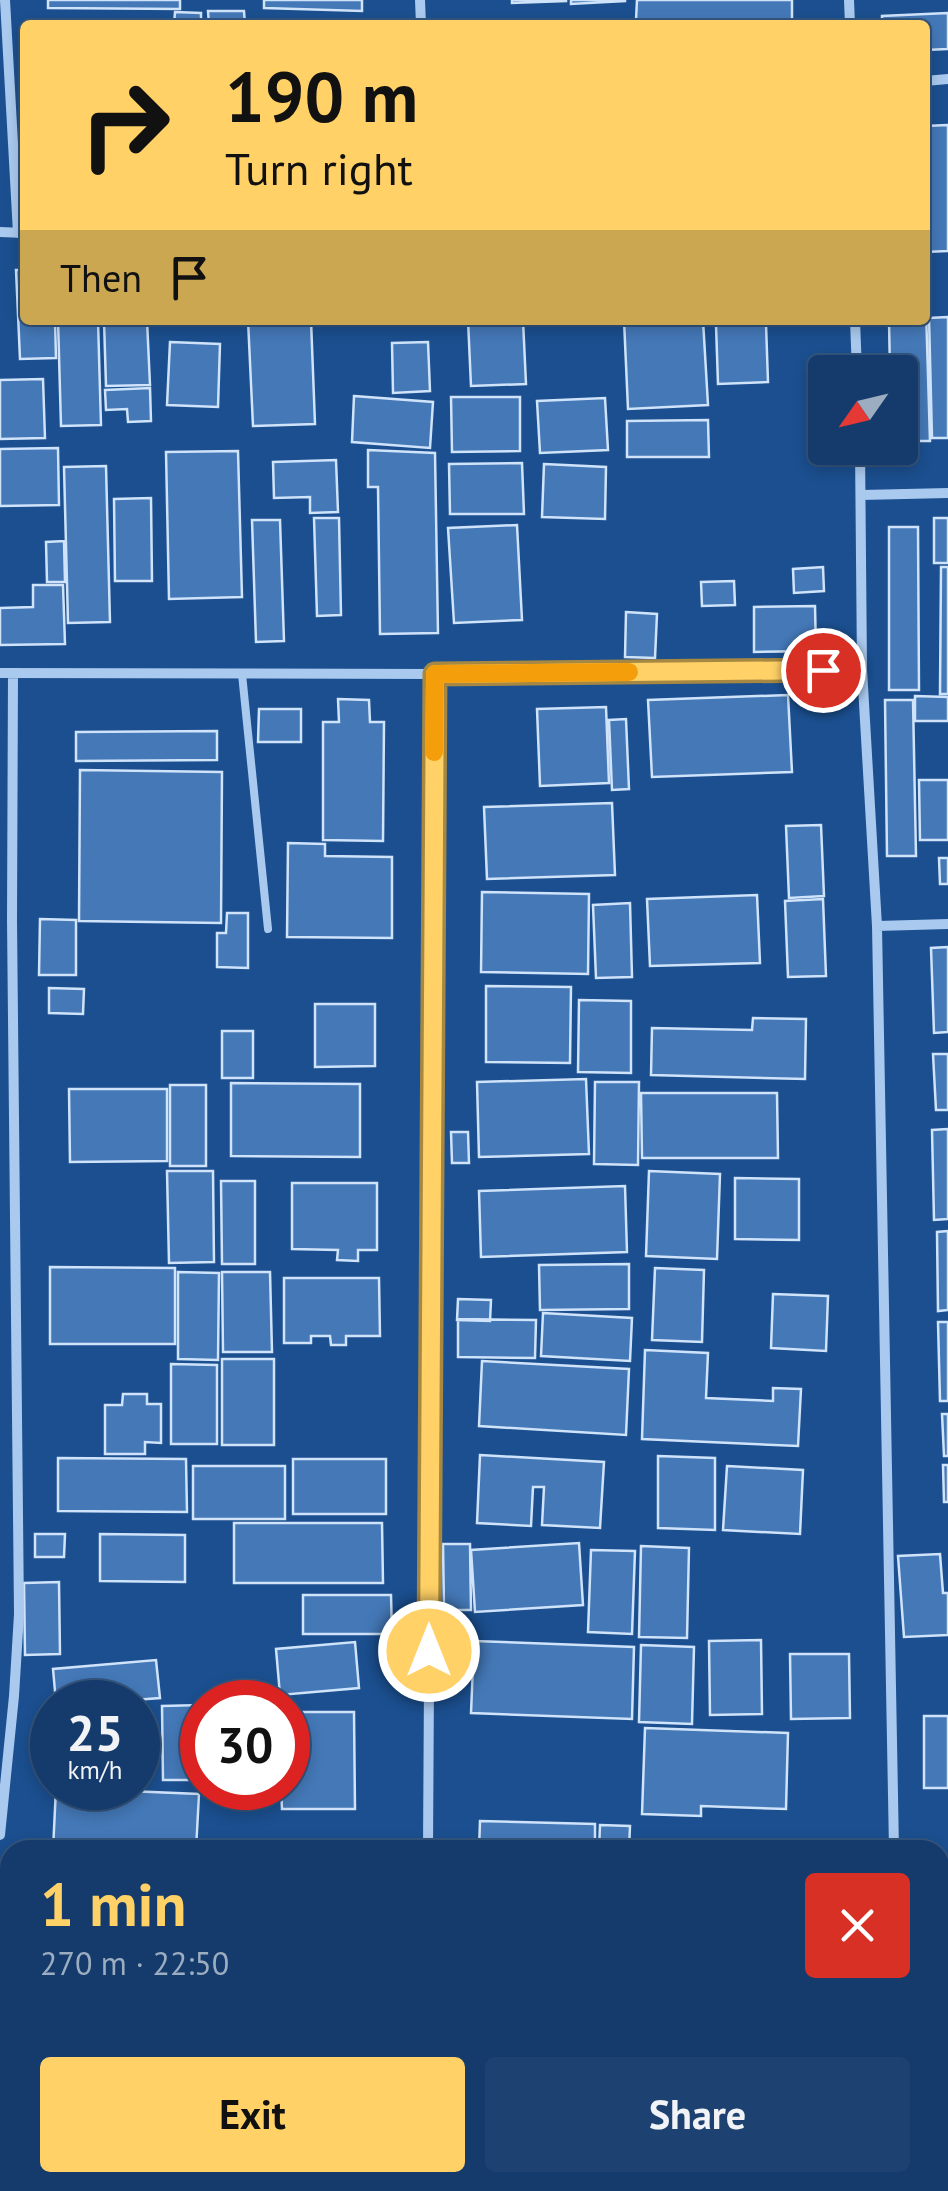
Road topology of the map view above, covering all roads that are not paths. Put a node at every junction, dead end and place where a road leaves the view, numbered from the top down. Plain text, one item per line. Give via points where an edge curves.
1 (5, 0) edge
2 (20, 218) edge
3 (855, 325) edge
4 (856, 355) edge
5 (861, 465) edge
6 (948, 493) edge
7 (862, 495) junction
8 (862, 669) junction
9 (0, 672) edge
10 (13, 673) junction
11 (242, 674) junction
12 (435, 674) junction
13 (948, 924) edge
14 (877, 926) junction
15 (268, 929) dead end
16 (0, 1835) edge
17 (428, 1840) edge
18 (894, 1840) edge

1 - 2 street
3 - 4 street
5 - 7 street
6 - 7 street
7 - 8 street
8 - 12 street
8 - 14 street
9 - 10 street
10 - 11 street
10 - 16 street via 19,1614
11 - 12 street
11 - 15 lane
12 - 17 street
13 - 14 street
14 - 18 street

